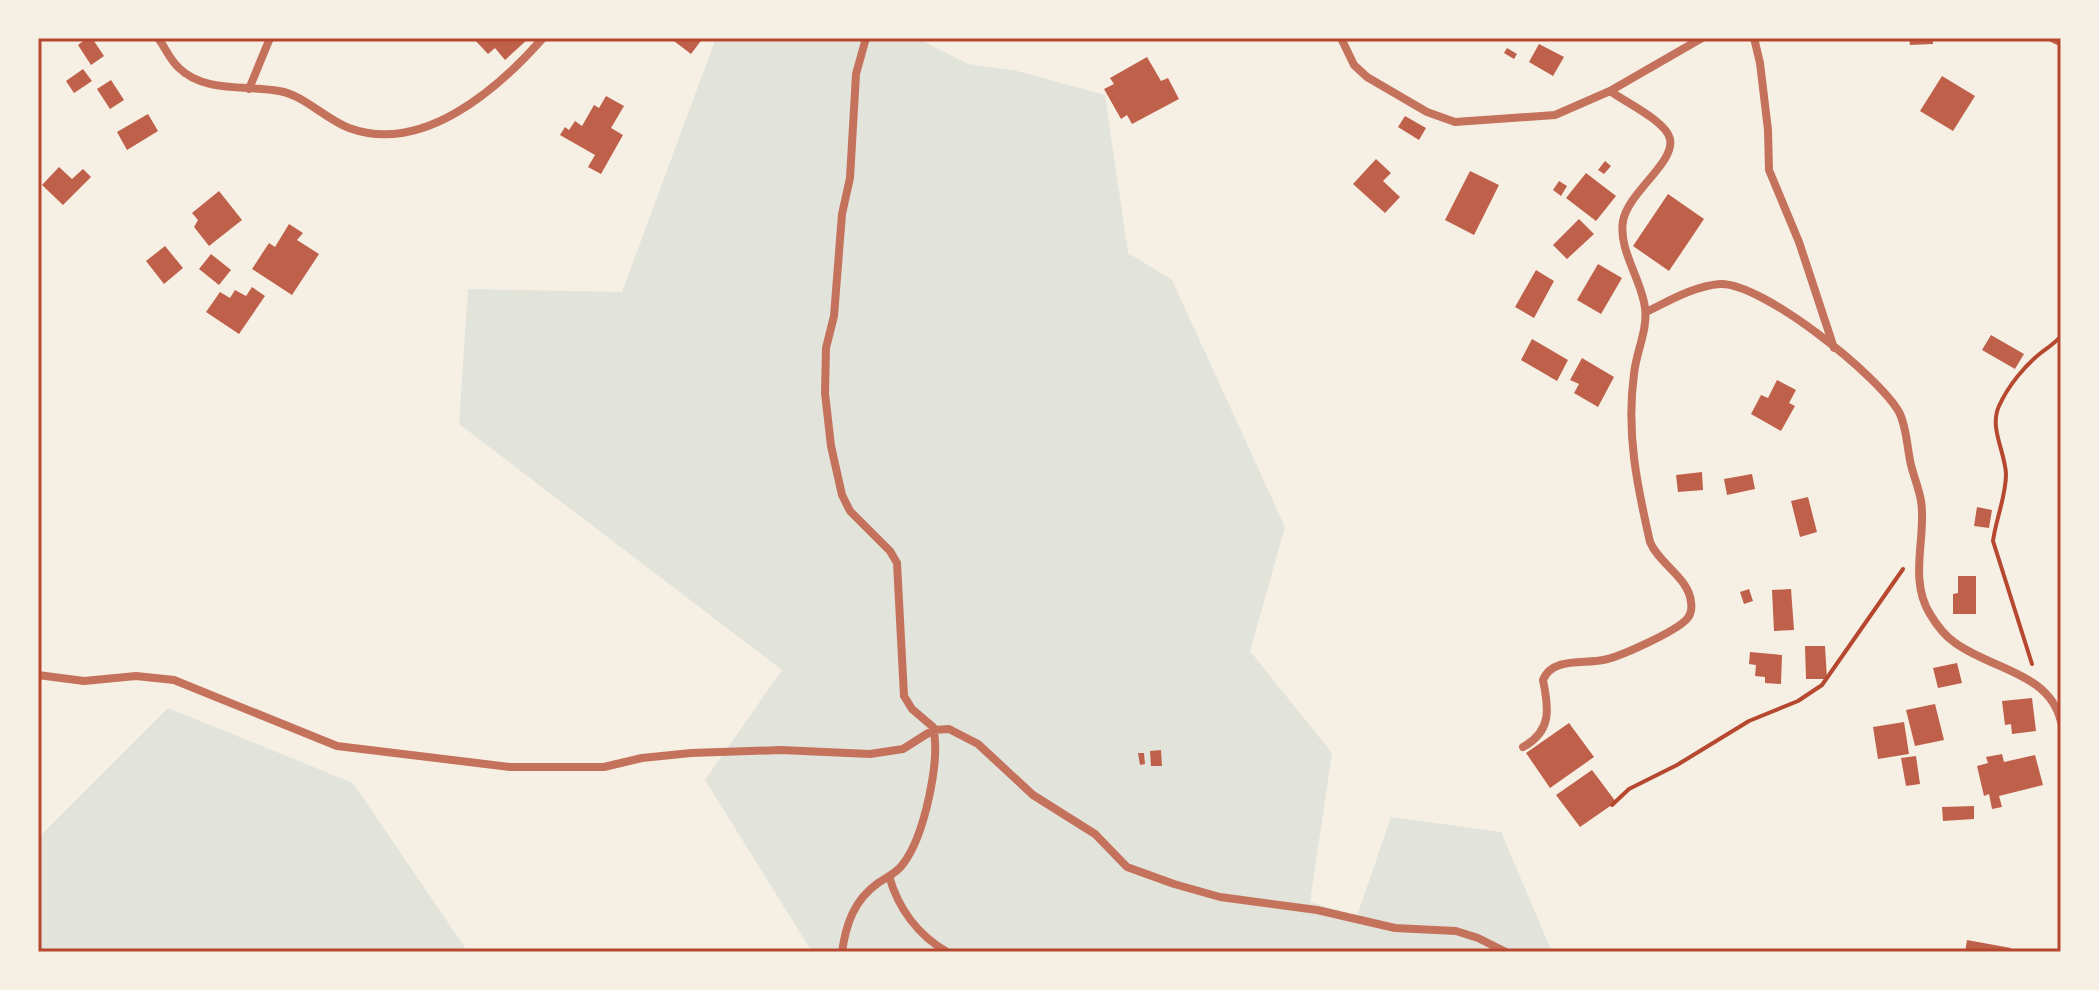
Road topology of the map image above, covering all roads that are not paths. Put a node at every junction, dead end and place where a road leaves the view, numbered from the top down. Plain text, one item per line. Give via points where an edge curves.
1 (158, 38) edge
2 (270, 38) edge
3 (543, 38) edge
4 (866, 38) edge
5 (1341, 38) edge
6 (1702, 38) edge
7 (1754, 38) edge
8 (249, 89) junction
9 (1610, 91) junction
10 (1646, 312) junction
11 (1834, 349) junction
12 (38, 675) edge
13 (2061, 722) edge
14 (933, 730) junction
15 (1523, 747) dead end
16 (889, 876) junction
17 (842, 952) edge
18 (947, 952) edge
19 (1506, 952) edge

1 - 8 street via 185,73
2 - 8 street
3 - 8 street via 522,62 453,116 403,132 360,131 284,92
4 - 14 street via 856,74 850,178 826,348 825,393 842,495 897,563 904,696
5 - 9 street via 1354,65 1367,77 1446,120 1555,115
6 - 9 street
7 - 11 street via 1769,170
9 - 10 street via 1657,121 1671,142 1664,162 1631,199 1622,224
10 - 11 street via 1694,290 1731,285 1774,302
10 - 15 street via 1630,438 1650,542 1689,593 1690,614 1652,640 1606,660 1552,668 1543,680 1549,707 1540,736
11 - 13 street via 1882,390 1901,415 1921,498 1918,560 1927,610 1952,641 2039,687 2057,705
12 - 14 street via 84,681 136,676 174,680 337,746 510,767 604,767 691,753 870,754 903,749
14 - 16 street via 935,756 924,813 913,849
14 - 19 street via 949,729 978,744 1033,795 1095,834 1127,867 1220,897 1317,910 1395,928 1456,931
16 - 17 street via 871,888 851,915
16 - 18 street via 902,909

